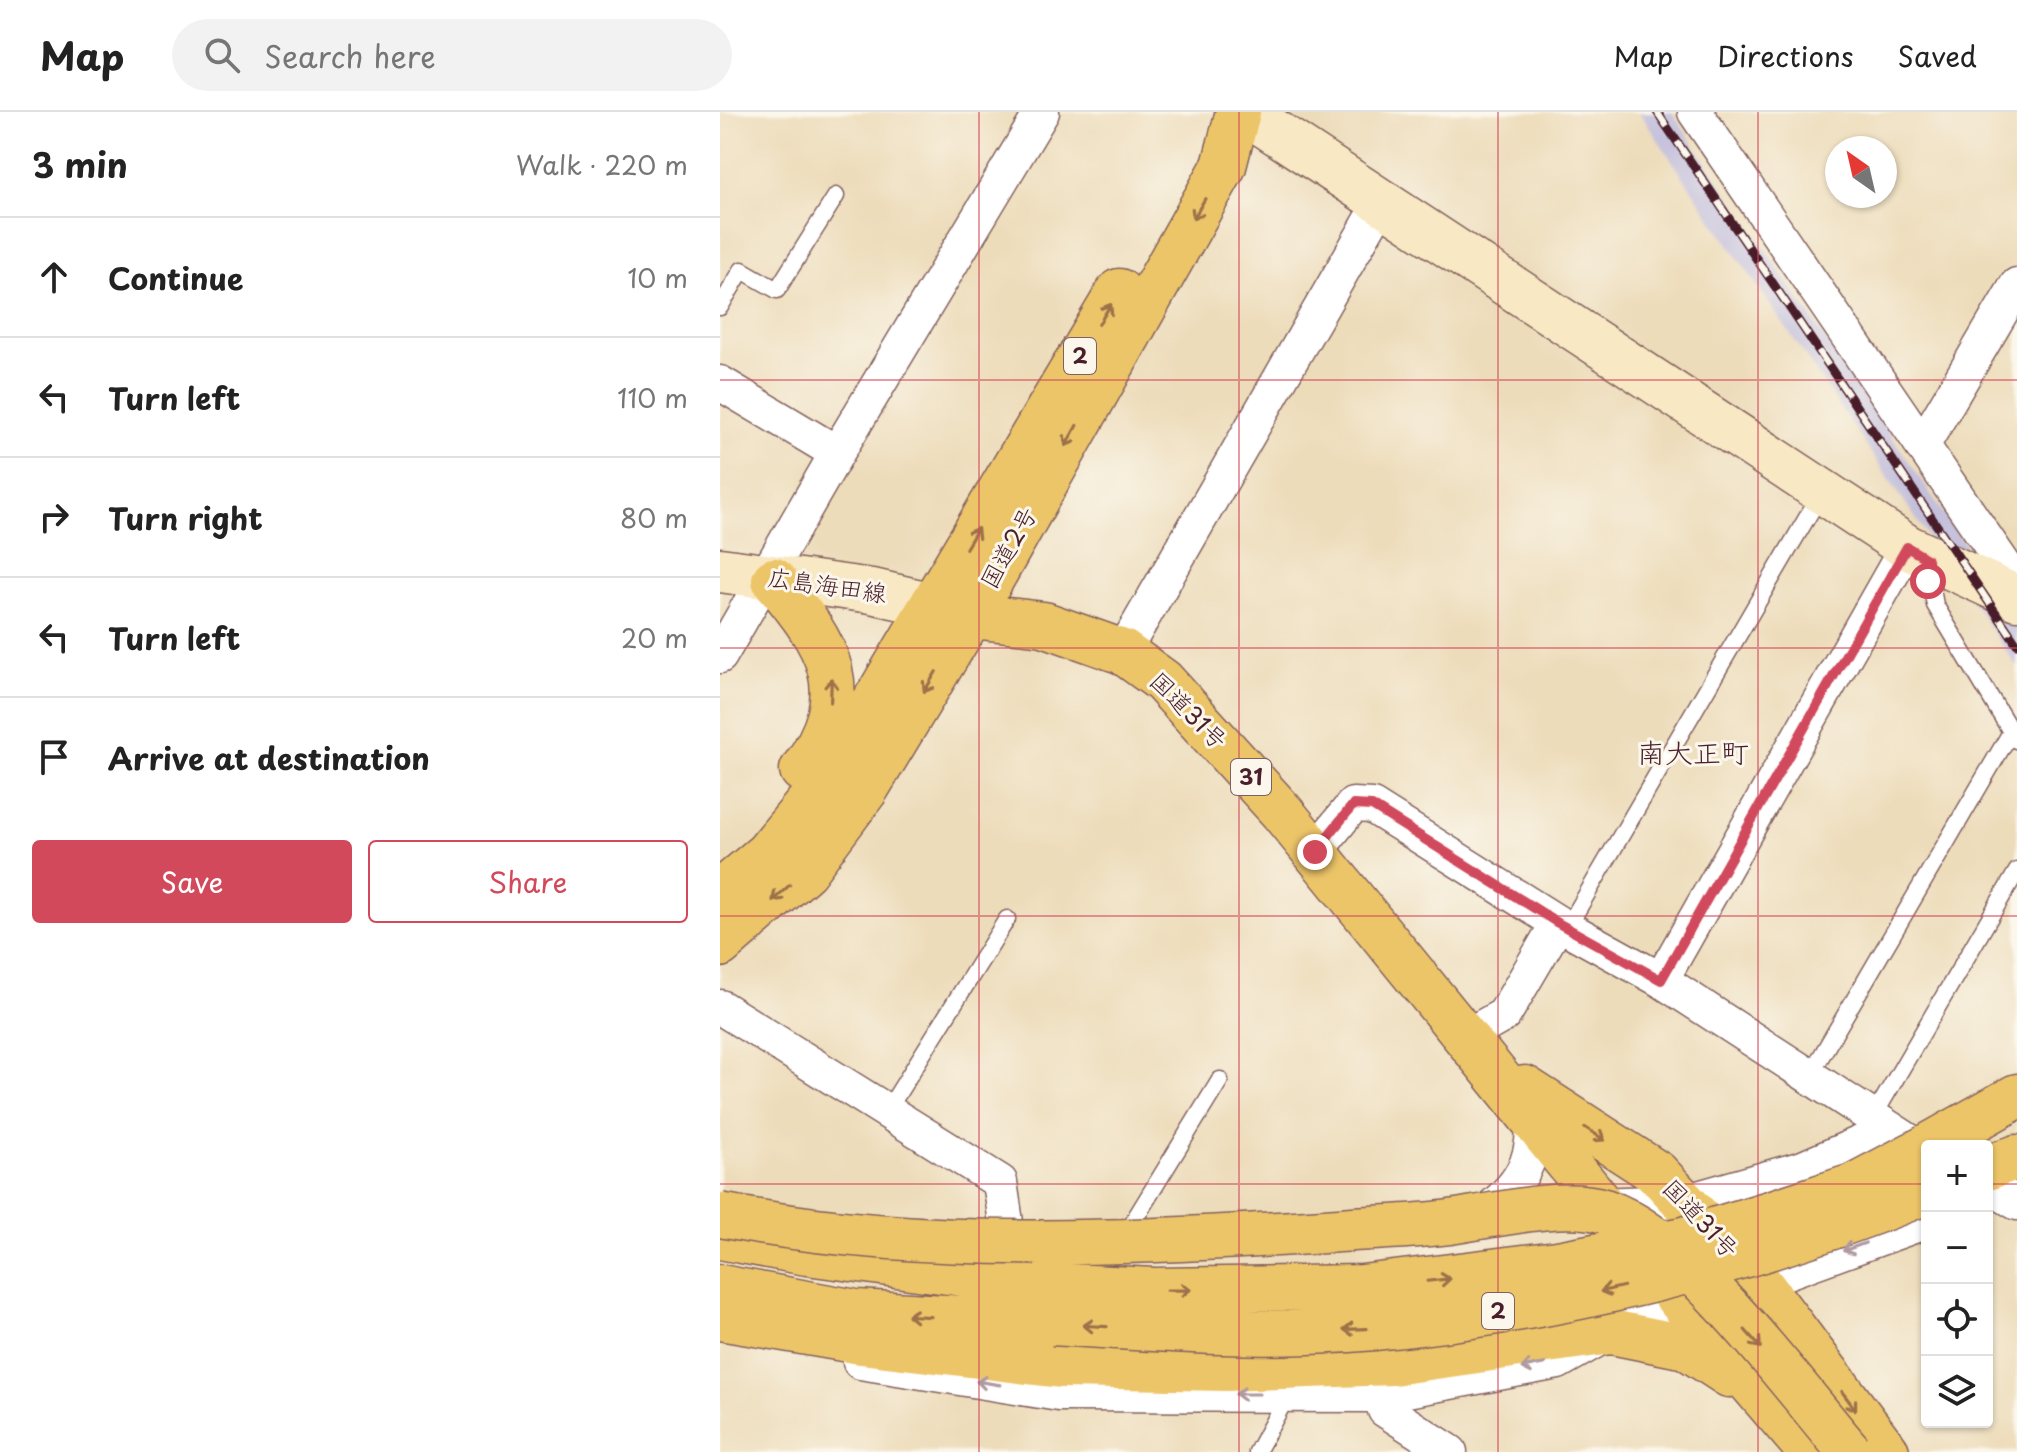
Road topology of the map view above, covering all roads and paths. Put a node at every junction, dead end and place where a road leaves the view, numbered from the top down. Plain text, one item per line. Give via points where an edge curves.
1 (1042, 112) edge
2 (1236, 112) edge
3 (1245, 112) edge
4 (1695, 112) edge
5 (836, 196) dead end
6 (1383, 200) junction
7 (2017, 285) edge
8 (720, 307) edge
9 (720, 383) edge
10 (1922, 446) junction
11 (837, 453) junction
12 (1823, 491) junction
13 (1917, 553) junction
14 (720, 570) edge
15 (770, 579) junction
16 (2017, 584) edge
17 (2017, 598) edge
18 (952, 611) junction
19 (1123, 652) junction
20 (720, 656) edge
21 (2014, 736) edge
22 (1315, 852) junction
23 (720, 871) edge
24 (2017, 871) edge
25 (720, 893) edge
26 (1007, 919) dead end
27 (1563, 925) junction
28 (720, 945) edge
29 (1661, 980) junction
30 (720, 1007) edge
31 (1467, 1036) junction
32 (1809, 1077) junction
33 (1220, 1080) dead end
34 (2017, 1096) edge
35 (887, 1111) junction
36 (2017, 1115) edge
37 (1532, 1116) junction
38 (1965, 1140) edge
39 (1912, 1142) edge
40 (1921, 1194) edge
41 (720, 1198) edge
42 (1684, 1202) junction
43 (1603, 1204) junction
44 (1484, 1214) junction
45 (720, 1215) edge
46 (1921, 1223) edge
47 (1007, 1229) junction
48 (1128, 1230) junction
49 (720, 1237) edge
50 (1759, 1282) junction
51 (720, 1287) edge
52 (1681, 1302) junction
53 (720, 1318) edge
54 (1611, 1332) junction
55 (720, 1340) edge
56 (1387, 1379) junction
57 (1288, 1394) junction
58 (1405, 1439) edge
59 (1257, 1452) edge
60 (1450, 1452) edge
61 (1809, 1452) edge
62 (1850, 1452) edge
63 (1887, 1452) edge

1 - 11 street
2 - 18 highway, 国道2号 / 2 via 1218,125 1195,162
3 - 6 street
4 - 10 street
5 - 8 lane via 777,290 742,270
6 - 12 street
6 - 19 street
7 - 10 street
9 - 11 street
10 - 16 street
11 - 15 street
12 - 13 street
12 - 27 lane
13 - 17 street
13 - 21 lane via 1935,605
13 - 29 street
14 - 15 street, 広島海田線
15 - 18 street, 広島海田線 via 872,591
15 - 20 street
23 -> 15 highway via 804,768 829,725 833,679 827,655 801,613
18 - 19 highway, 国道31号 / 31 via 1044,624
18 - 25 highway, 国道2号 / 2 via 823,786 767,853
18 -> 28 highway, 国道2号 / 2 via 865,791 805,871
19 - 22 highway, 国道31号 / 31 via 1173,692
21 - 32 lane
22 - 27 street via 1353,805 1372,806
22 - 31 highway, 国道31号 / 31
24 - 39 lane
26 - 35 lane
27 - 29 street
27 - 31 street via 1504,1015
29 - 32 street
30 - 35 street
31 - 37 highway, 国道31号 / 31
31 -> 42 highway, 国道31号 / 31 via 1525,1088 1657,1173
32 - 39 street
33 - 48 lane
34 - 39 highway
35 - 47 street via 1000,1182
36 - 38 highway
37 - 43 highway, 国道31号 / 31
37 - 44 street via 1528,1166 1512,1191
39 - 42 street
49 -> 39 highway, 2, bridge via 1045,1285 1155,1290 1362,1287 1557,1263 1684,1239 1853,1186
40 -> 51 highway, 2, bridge via 1796,1240 1611,1289 1372,1328 1221,1333 856,1312
41 - 47 street
42 - 43 street
42 - 50 highway, 国道31号 / 31
43 - 44 street
43 - 52 highway, 国道31号 / 31
44 - 48 street via 1223,1231
45 -> 62 highway, bridge via 895,1237 1090,1242 1448,1222 1576,1207 1602,1210 1644,1232 1702,1280
46 -> 50 street
47 - 48 street
50 - 52 street
50 -> 63 highway, 国道31号 / 31
52 - 54 street
52 - 61 highway, 国道31号 / 31
53 - 56 highway via 861,1342 1061,1366
54 -> 56 highway
54 - 61 highway via 1686,1347 1726,1372
57 -> 55 street via 1059,1394
56 - 57 street
56 - 58 street via 1385,1410
57 - 59 lane
58 - 60 street

